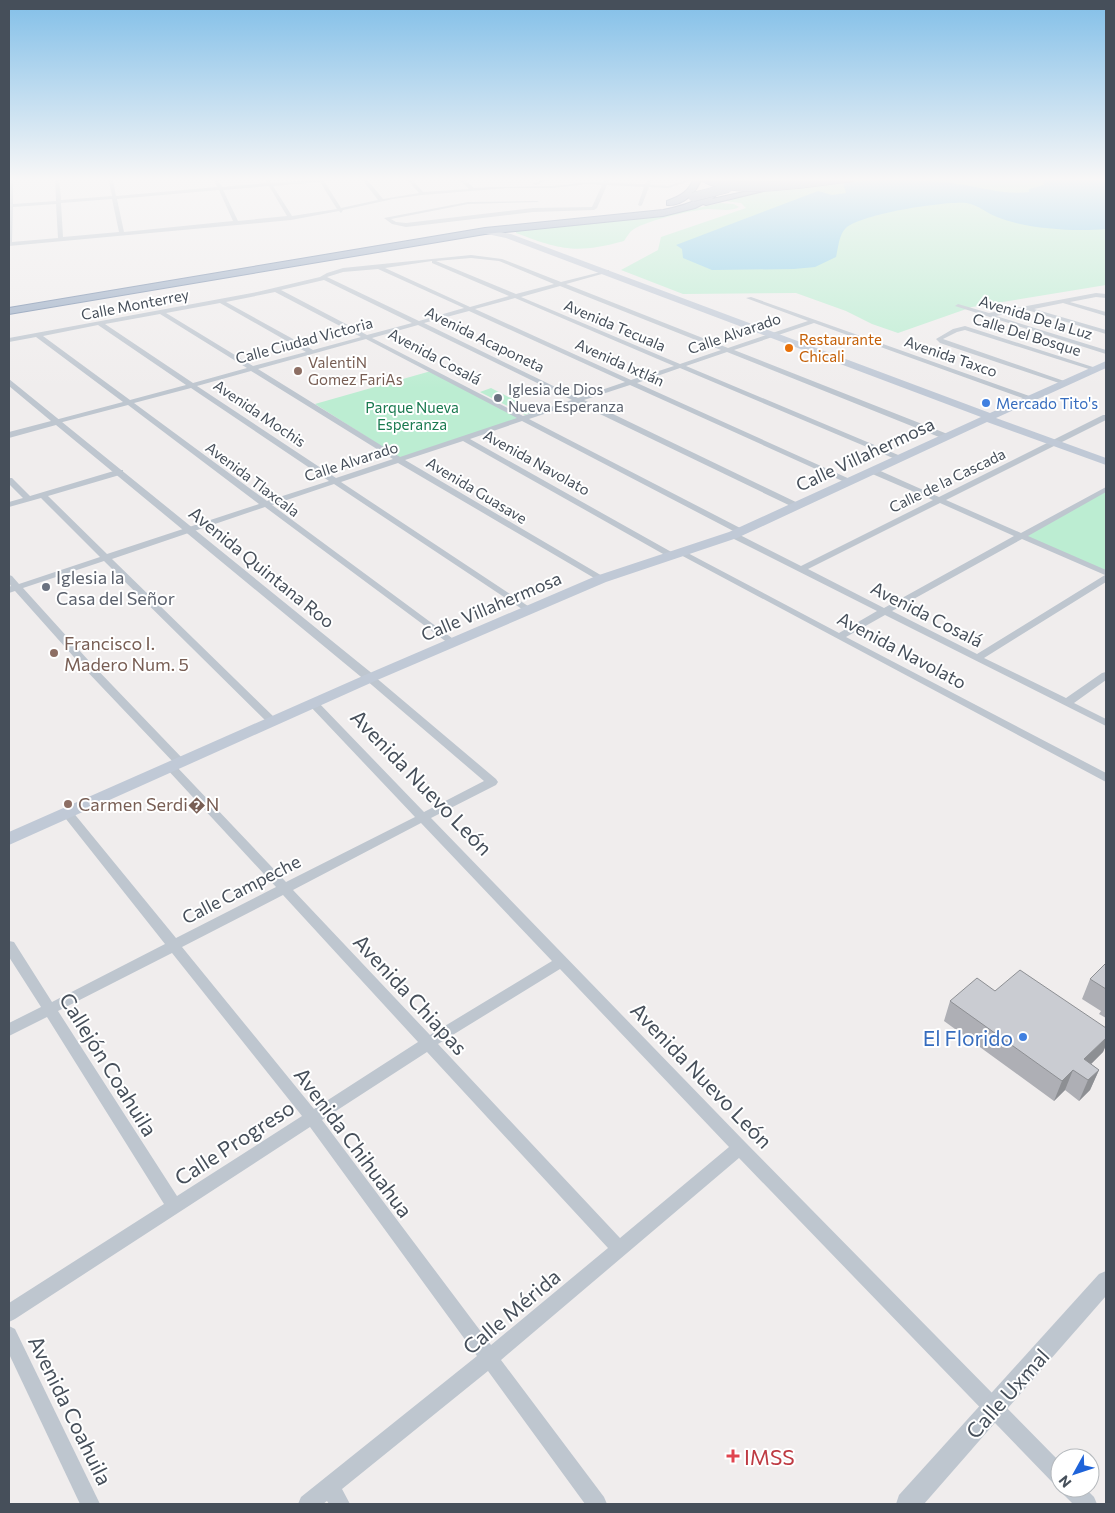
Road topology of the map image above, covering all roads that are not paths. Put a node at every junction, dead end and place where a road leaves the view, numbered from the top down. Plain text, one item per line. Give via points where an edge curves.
1 (356, 248) edge
2 (362, 248) edge
3 (538, 248) edge
4 (546, 248) edge
5 (431, 261) junction
6 (379, 268) junction
7 (605, 272) junction
8 (324, 277) junction
9 (560, 285) junction
10 (276, 290) junction
11 (516, 296) junction
12 (1106, 296) edge
13 (749, 298) dead end
14 (222, 301) junction
15 (1063, 301) junction
16 (9, 302) edge
17 (958, 306) dead end
18 (1026, 308) junction
19 (469, 309) junction
20 (9, 311) edge
21 (161, 312) junction
22 (1106, 314) edge
23 (988, 315) junction
24 (815, 321) junction
25 (420, 323) junction
26 (100, 324) junction
27 (1106, 332) edge
28 (38, 335) junction
29 (773, 336) junction
30 (367, 338) junction
31 (9, 340) edge
32 (727, 351) junction
33 (312, 352) junction
34 (1106, 352) edge
35 (1106, 364) edge
36 (681, 366) junction
37 (254, 368) junction
38 (1094, 370) junction
39 (9, 382) edge
40 (631, 383) junction
41 (1065, 383) junction
42 (193, 385) junction
43 (1031, 398) junction
44 (580, 400) junction
45 (127, 403) junction
46 (1106, 417) edge
47 (989, 418) junction
48 (522, 420) junction
49 (58, 422) junction
50 (9, 435) edge
51 (946, 437) junction
52 (465, 439) junction
53 (1054, 443) junction
54 (900, 459) junction
55 (401, 461) junction
56 (1106, 462) edge
57 (873, 471) junction
58 (120, 472) junction
59 (9, 480) edge
60 (337, 481) junction
61 (849, 482) junction
62 (1106, 489) edge
63 (42, 494) junction
64 (28, 499) junction
65 (937, 500) junction
66 (9, 505) edge
67 (264, 505) junction
68 (797, 506) junction
69 (188, 530) junction
70 (737, 533) junction
71 (1021, 536) junction
72 (677, 555) junction
73 (108, 558) junction
74 (800, 568) junction
75 (1106, 573) edge
76 (9, 578) edge
77 (1106, 578) edge
78 (600, 580) junction
79 (13, 589) edge
80 (528, 610) junction
81 (884, 610) junction
82 (840, 636) junction
83 (452, 643) junction
84 (977, 658) junction
85 (1106, 674) edge
86 (370, 678) junction
87 (313, 703) junction
88 (1066, 703) junction
89 (273, 722) junction
90 (1106, 723) edge
91 (176, 765) junction
92 (1106, 778) edge
93 (492, 782) joint
94 (68, 814) junction
95 (423, 817) junction
96 (9, 839) edge
97 (284, 887) junction
98 (9, 946) edge
99 (172, 946) junction
100 (560, 962) junction
101 (49, 1009) junction
102 (9, 1030) edge
103 (427, 1044) junction
104 (312, 1118) junction
105 (740, 1148) junction
106 (174, 1205) junction
107 (620, 1248) junction
108 (1106, 1281) edge
109 (9, 1314) edge
110 (9, 1335) edge
111 (488, 1359) junction
112 (994, 1408) junction
113 (1050, 1466) edge
114 (329, 1487) junction
115 (90, 1504) edge
116 (308, 1504) edge
117 (340, 1504) edge
118 (597, 1504) edge
119 (908, 1504) edge

1 - 16 highway
2 - 20 highway
3 - 7 main road
4 - 7 main road
5 - 6 street, Calle Monterrey
5 - 9 street, Calle Monterrey via 483,257 505,262
5 - 11 street, Avenida Tecuala
6 - 8 street, Calle Monterrey via 332,273
6 - 19 street, Avenida Ixtlán
7 - 9 street, Calle Ciudad Victoria
7 - 29 main road
8 - 10 street, Calle Monterrey
8 - 25 street, Avenida Acaponeta
9 - 11 street, Calle Ciudad Victoria
9 - 32 street, Calle Monterrey
10 - 14 street, Calle Monterrey
10 - 30 street, Avenida Cosalá
11 - 19 street, Calle Ciudad Victoria
11 - 36 street, Avenida Tecuala
12 - 15 street
13 - 24 street, Avenida Taxco
14 - 21 street, Calle Monterrey
14 - 33 street
15 - 18 street
15 - 22 street
17 - 23 street, Avenida De la Luz
18 - 23 street
18 - 27 street
19 - 25 street, Calle Ciudad Victoria
19 - 40 street, Avenida Ixtlán
21 - 26 street, Calle Monterrey
21 - 37 street, Avenida Guasave
23 - 34 street, Avenida De la Luz
24 - 29 street, Calle Alvarado
24 - 43 street, Avenida Taxco
25 - 30 street, Calle Ciudad Victoria
25 - 44 street, Avenida Acaponeta
26 - 28 street, Calle Monterrey
26 - 42 street, Avenida Mochis
28 - 31 street, Calle Monterrey
28 - 45 street, Avenida Tlaxcala
29 - 32 street, Calle Alvarado
29 - 47 main road
30 - 33 street, Calle Ciudad Victoria
30 - 48 street, Avenida Cosalá
32 - 36 street, Calle Alvarado
32 - 51 street, Calle Monterrey
33 - 37 street, Calle Ciudad Victoria
35 - 38 main road, Calle Villahermosa
36 - 40 street, Calle Alvarado
36 - 54 street, Avenida Tecuala
37 - 42 street, Calle Ciudad Victoria
37 - 55 street, Avenida Guasave
38 - 41 main road, Calle Villahermosa
38 - 41 street, Calle Del Bosque via 966,328 959,328 939,339
39 - 49 street, Avenida Quintana Roo
40 - 44 street, Calle Alvarado
40 - 61 street, Avenida Ixtlán
41 - 43 main road, Calle Villahermosa
42 - 45 street, Calle Ciudad Victoria
42 - 60 street, Avenida Mochis
43 - 47 main road, Calle Villahermosa
44 - 48 street, Calle Alvarado
44 - 68 street, Avenida Acaponeta
45 - 49 street, Calle Ciudad Victoria
45 - 67 street, Avenida Tlaxcala
46 - 53 street, Calle de la Cascada
47 - 51 main road, Calle Villahermosa
47 - 53 main road
48 - 52 street, Calle Alvarado
48 - 70 street, Avenida Cosalá
49 - 50 street, Calle Ciudad Victoria
49 - 58 street, Avenida Quintana Roo
51 - 54 main road, Calle Villahermosa
52 - 55 street, Calle Alvarado
52 - 72 street, Avenida Navolato
53 - 56 main road
53 - 65 street, Calle de la Cascada
54 - 57 main road, Calle Villahermosa
55 - 60 street, Calle Alvarado
55 - 78 street, Avenida Guasave
57 - 61 main road, Calle Villahermosa
57 - 65 street
58 - 63 street
58 - 69 street, Avenida Quintana Roo
59 - 64 street
60 - 67 street, Calle Alvarado
60 - 80 street, Avenida Mochis
61 - 68 main road, Calle Villahermosa
62 - 71 street
63 - 64 street
63 - 73 street
64 - 66 street
65 - 71 street
65 - 74 street, Calle de la Cascada
67 - 69 street, Calle Alvarado
67 - 83 street, Avenida Tlaxcala
68 - 70 main road, Calle Villahermosa
69 - 73 street, Calle Alvarado
69 - 86 street, Avenida Quintana Roo
70 - 72 main road, Calle Villahermosa
70 - 74 street, Avenida Cosalá
71 - 75 street
71 - 81 street
72 - 78 main road, Calle Villahermosa
72 - 82 street, Avenida Navolato
73 - 79 street, Calle Alvarado
73 - 89 street
74 - 81 street, Avenida Cosalá
76 - 79 street, Avenida Chiapas
77 - 84 street
78 - 80 main road, Calle Villahermosa
79 - 91 street, Avenida Chiapas via 85,663
80 - 83 main road, Calle Villahermosa
81 - 82 street
81 - 84 street, Avenida Cosalá
82 - 92 street, Avenida Navolato
83 - 86 main road, Calle Villahermosa
84 - 88 street, Avenida Cosalá
85 - 88 street
86 - 87 main road, Calle Villahermosa
86 - 93 street, Avenida Quintana Roo
87 - 89 main road, Calle Villahermosa
87 - 95 street, Avenida Nuevo León
88 - 90 street, Avenida Cosalá
89 - 91 main road, Calle Villahermosa
91 - 94 main road, Calle Villahermosa
91 - 97 street, Avenida Chiapas
93 - 95 street, Calle Campeche
94 - 96 main road, Calle Villahermosa
94 - 99 street, Avenida Chihuahua
95 - 97 street, Calle Campeche
95 - 100 street, Avenida Nuevo León
97 - 99 street, Calle Campeche
97 - 103 street, Avenida Chiapas
98 - 101 street, Callejón Coahuila
99 - 101 street, Calle Campeche
99 - 104 street, Avenida Chihuahua
100 - 103 street, Calle Progreso
100 - 105 street, Avenida Nuevo León
101 - 102 street, Calle Campeche
101 - 106 street, Callejón Coahuila
103 - 104 street, Calle Progreso
103 - 107 street, Avenida Chiapas
104 - 106 street, Calle Progreso
104 - 111 street, Avenida Chihuahua
105 - 107 street, Calle Mérida
105 - 112 street, Avenida Nuevo León
106 - 109 street, Calle Progreso
107 - 111 street, Calle Mérida
108 - 112 street, Calle Uxmal
110 - 115 street, Avenida Coahuila
111 - 114 street, Calle Mérida
111 - 118 street, Avenida Chihuahua
112 - 113 street, Avenida Nuevo León
112 - 119 street, Calle Uxmal
114 - 116 street, Calle Mérida
114 - 117 street

